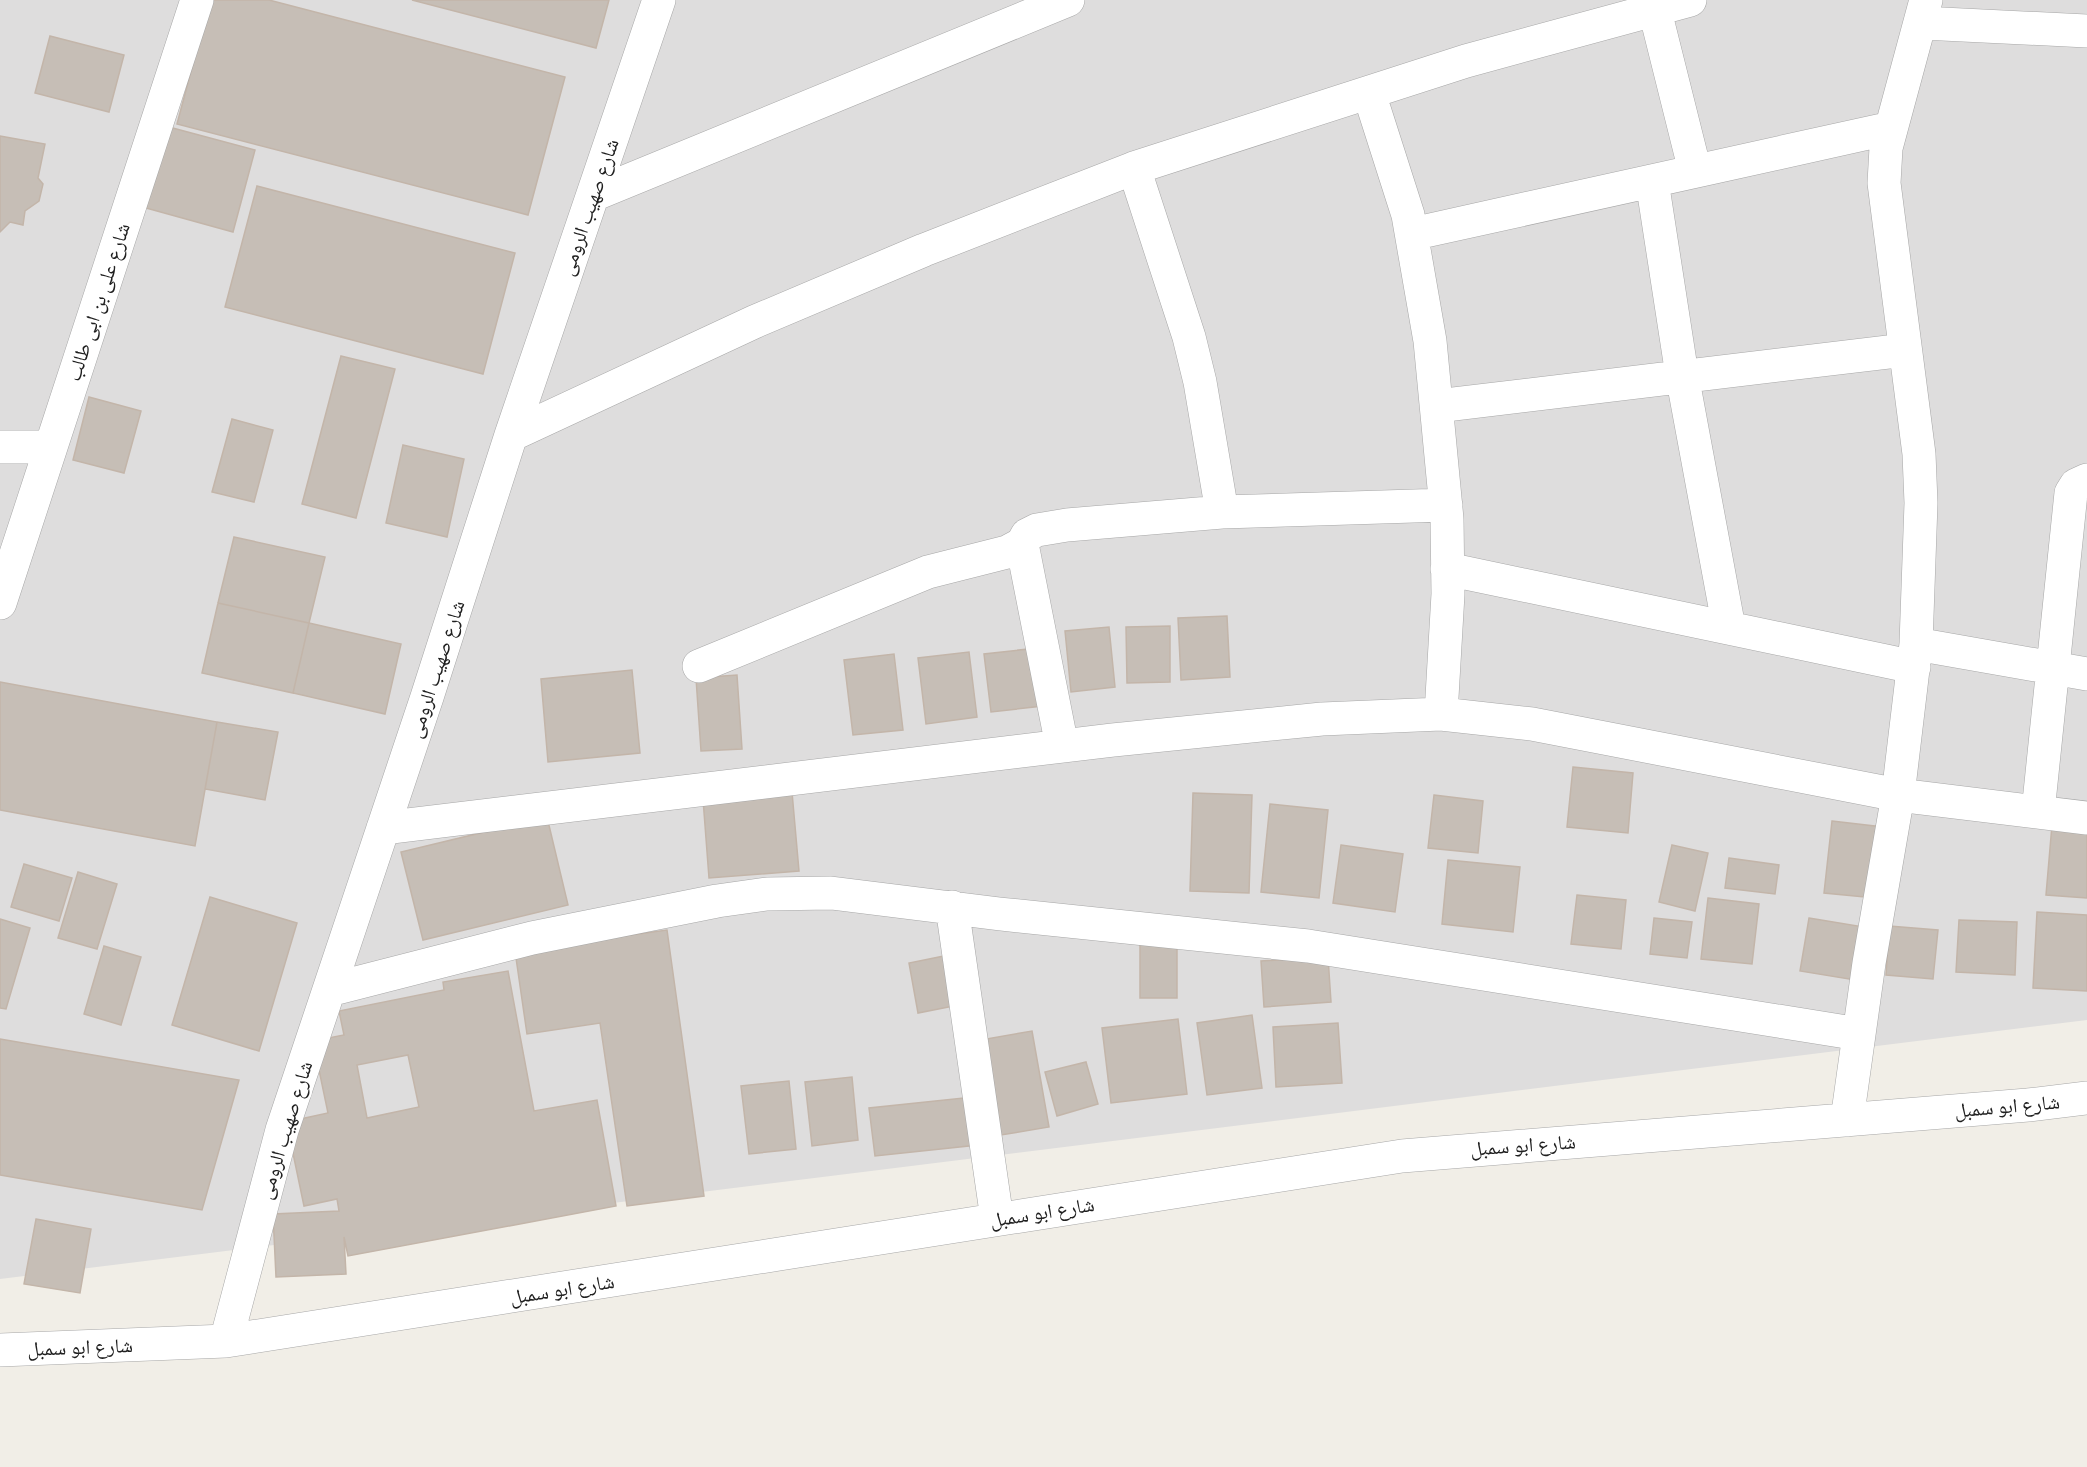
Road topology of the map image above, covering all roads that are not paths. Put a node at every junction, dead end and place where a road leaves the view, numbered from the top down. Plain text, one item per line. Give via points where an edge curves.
1 (197, 0) edge
2 (659, 0) edge
3 (1068, 0) edge
4 (1690, 0) edge
5 (1655, 11) junction
6 (1924, 11) edge
7 (2087, 31) edge
8 (1369, 93) junction
9 (1891, 128) junction
10 (1134, 168) junction
11 (1695, 171) junction
12 (1652, 181) junction
13 (593, 195) junction
14 (1412, 234) junction
15 (1905, 350) junction
16 (1682, 375) junction
17 (1437, 406) junction
18 (512, 435) junction
19 (0, 447) edge
20 (51, 447) junction
21 (2087, 480) edge
22 (1446, 505) junction
23 (1222, 513) junction
24 (1022, 544) junction
25 (1448, 569) junction
26 (0, 603) edge
27 (1729, 628) junction
28 (1915, 655) junction
29 (699, 666) dead end
30 (2052, 668) junction
31 (2087, 674) edge
32 (1441, 714) junction
33 (1062, 746) junction
34 (1898, 795) junction
35 (2038, 812) junction
36 (2087, 818) edge
37 (383, 828) junction
38 (952, 908) junction
39 (329, 990) junction
40 (1859, 1034) junction
41 (2087, 1098) edge
42 (1847, 1120) junction
43 (998, 1219) junction
44 (226, 1341) junction
45 (0, 1350) edge

1 - 20 street, شارع على بن ابى طالب
2 - 13 street, شارع صهيب الرومى
3 - 13 street
4 - 5 street
5 - 8 street via 1467,61
5 - 11 street
6 - 7 street
6 - 9 street
8 - 10 street
8 - 14 street
9 - 11 street
9 - 15 street via 1884,183
10 - 18 street via 754,322
10 - 23 street via 1189,337
11 - 12 street
12 - 14 street
12 - 16 street
13 - 18 street, شارع صهيب الرومى
14 - 17 street
15 - 16 street
15 - 28 street via 1919,454 1921,503
16 - 17 street
16 - 27 street
17 - 22 street
18 - 37 street, شارع صهيب الرومى
19 - 20 street
20 - 26 street, شارع على بن ابى طالب
21 - 30 street via 2076,485 2071,493
22 - 23 street
22 - 25 street
23 - 24 street via 1066,525 1032,532
24 - 29 street via 1007,552 911,579
24 - 33 street
25 - 27 street
25 - 32 street
27 - 28 street
28 - 30 street
28 - 34 street
30 - 31 street
30 - 35 street
32 - 33 street via 1322,718
32 - 34 street via 1532,724
33 - 37 street
34 - 35 street
34 - 40 street
35 - 36 street
37 - 39 street, شارع صهيب الرومى
38 - 39 street via 831,893 740,896 532,938
38 - 40 street via 1392,957
38 - 43 street
39 - 44 street, شارع صهيب الرومى via 282,1130
40 - 42 street
41 - 42 street, شارع ابو سمبل
42 - 43 street, شارع ابو سمبل via 1402,1156
43 - 44 street, شارع ابو سمبل
44 - 45 street, شارع ابو سمبل

